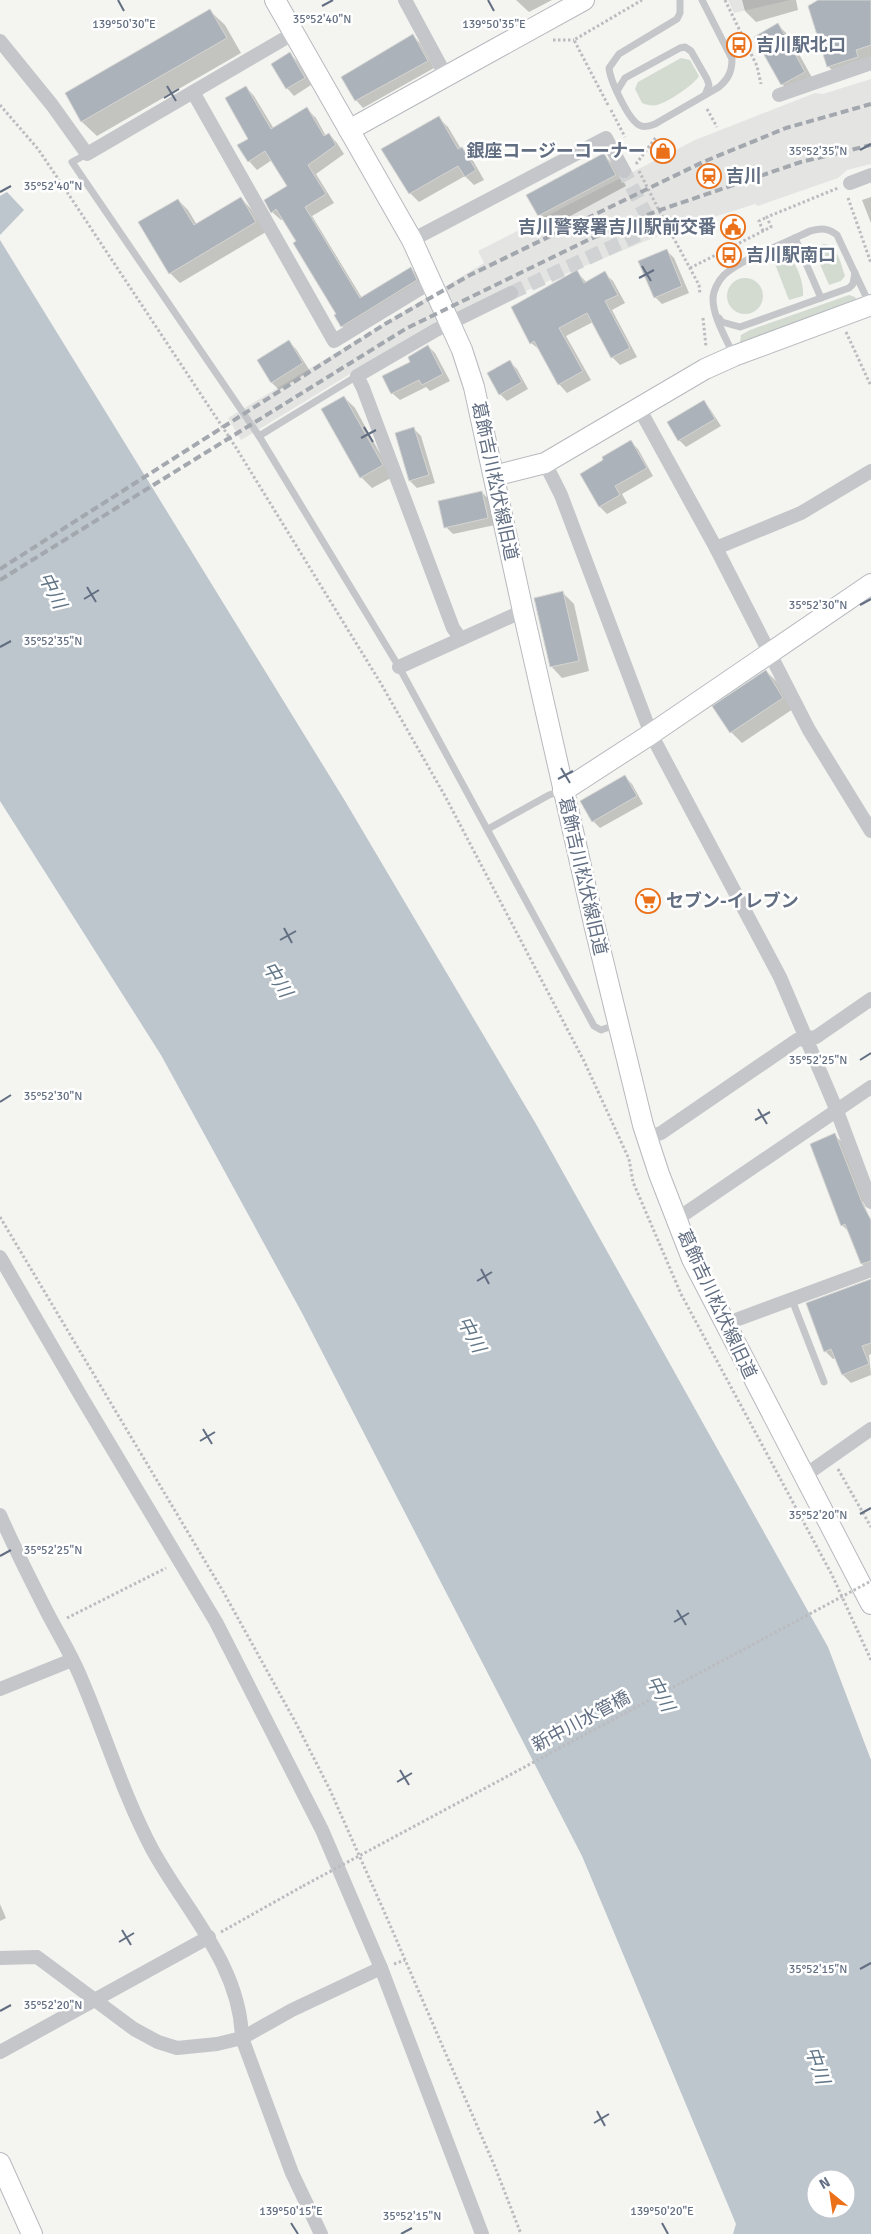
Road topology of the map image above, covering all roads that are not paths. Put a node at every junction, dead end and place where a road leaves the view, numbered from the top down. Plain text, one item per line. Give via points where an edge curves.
1 (275, 0) edge
2 (405, 0) edge
3 (584, 0) edge
4 (680, 0) edge
5 (702, 0) edge
6 (294, 33) junction
7 (0, 41) edge
8 (871, 63) edge
9 (446, 76) junction
10 (617, 91) junction
11 (193, 92) junction
12 (705, 95) junction
13 (779, 95) dead end
14 (349, 130) junction
15 (87, 154) junction
16 (624, 171) tunnel mouth
17 (871, 175) edge
18 (847, 184) road end
19 (795, 238) junction
20 (412, 240) junction
21 (855, 270) junction
22 (432, 282) junction
23 (511, 293) tunnel mouth
24 (821, 298) junction
25 (871, 305) edge
26 (717, 316) junction
27 (450, 322) junction
28 (734, 356) junction
29 (357, 376) junction
30 (638, 408) junction
31 (258, 436) junction
32 (545, 463) junction
33 (871, 471) edge
34 (494, 476) junction
35 (716, 548) junction
36 (871, 584) edge
37 (522, 611) junction
38 (461, 639) junction
39 (771, 653) junction
40 (399, 667) junction
41 (651, 734) junction
42 (563, 791) junction
43 (488, 829) junction
44 (871, 831) edge
45 (871, 999) edge
46 (618, 1024) junction
47 (807, 1038) junction
48 (871, 1087) edge
49 (837, 1111) junction
50 (647, 1138) junction
51 (871, 1202) edge
52 (677, 1219) junction
53 (0, 1257) edge
54 (871, 1270) edge
55 (792, 1300) junction
56 (725, 1324) junction
57 (824, 1382) dead end
58 (871, 1430) edge
59 (804, 1476) junction
60 (0, 1515) edge
61 (871, 1604) edge
62 (72, 1660) junction
63 (0, 1689) edge
64 (215, 1935) junction
65 (0, 1958) edge
66 (380, 1968) junction
67 (96, 2001) junction
68 (242, 2038) junction
69 (0, 2052) edge
70 (0, 2163) edge
71 (32, 2234) edge
72 (321, 2234) edge
73 (482, 2234) edge

1 - 6 street, 葛飾吉川松伏線旧道
2 - 9 street
3 - 9 street
4 - 10 lane via 680,13 672,24 619,54 612,62 610,77
5 - 12 lane via 732,59 727,79
6 - 11 street
6 - 14 street, 葛飾吉川松伏線旧道
7 - 15 street
8 - 13 street
9 - 14 street
10 - 12 lane via 634,120 646,126
10 - 12 lane via 625,78 685,47 691,51 707,79
11 - 15 street
11 - 22 street via 334,341
14 - 20 street, 葛飾吉川松伏線旧道
15 - 31 lane via 72,162
16 - 20 street via 606,138
17 - 18 street
19 - 21 lane via 810,230 829,229 838,235
19 - 24 lane
19 - 26 lane via 724,275 714,292
20 - 22 street, 葛飾吉川松伏線旧道
21 - 24 lane via 853,284
21 - 25 lane
22 - 27 street, 葛飾吉川松伏線旧道
23 - 27 street
24 - 26 lane via 740,327 722,322
25 - 28 street
26 - 28 lane
27 - 29 street
27 - 34 street, 葛飾吉川松伏線旧道 via 474,386
28 - 30 street
29 - 31 lane
29 - 38 street via 453,628
30 - 32 street
30 - 35 street
31 - 40 lane
32 - 34 street
32 - 41 street via 561,495
33 - 35 street via 801,513
34 - 37 street, 葛飾吉川松伏線旧道
35 - 39 street
36 - 39 street
37 - 38 street
37 - 42 street, 葛飾吉川松伏線旧道
38 - 40 street
39 - 41 street
39 - 44 street via 809,730
40 - 43 lane
41 - 42 street
41 - 47 street via 780,976
42 - 43 lane via 549,795
42 - 46 street, 葛飾吉川松伏線旧道
43 - 46 lane via 594,1026 602,1030
45 - 47 street via 816,1037
46 - 50 street, 葛飾吉川松伏線旧道
47 - 49 street
47 - 50 street via 797,1040 661,1133
48 - 49 street
49 - 51 street
49 - 52 street
50 - 52 street, 葛飾吉川松伏線旧道
52 - 56 street, 葛飾吉川松伏線旧道 via 692,1259
53 - 66 street via 216,1622 322,1830
54 - 55 street
55 - 56 street
55 - 57 lane
56 - 59 street, 葛飾吉川松伏線旧道
58 - 59 street
59 - 61 street, 葛飾吉川松伏線旧道
60 - 62 street via 23,1568
62 - 63 street
62 - 64 street via 152,1849
64 - 67 street
64 - 68 street via 241,2022
65 - 67 street via 37,1957
66 - 68 street
66 - 73 street
67 - 68 street via 134,2029 177,2048
67 - 69 street
68 - 72 street via 292,2173
70 - 71 street

